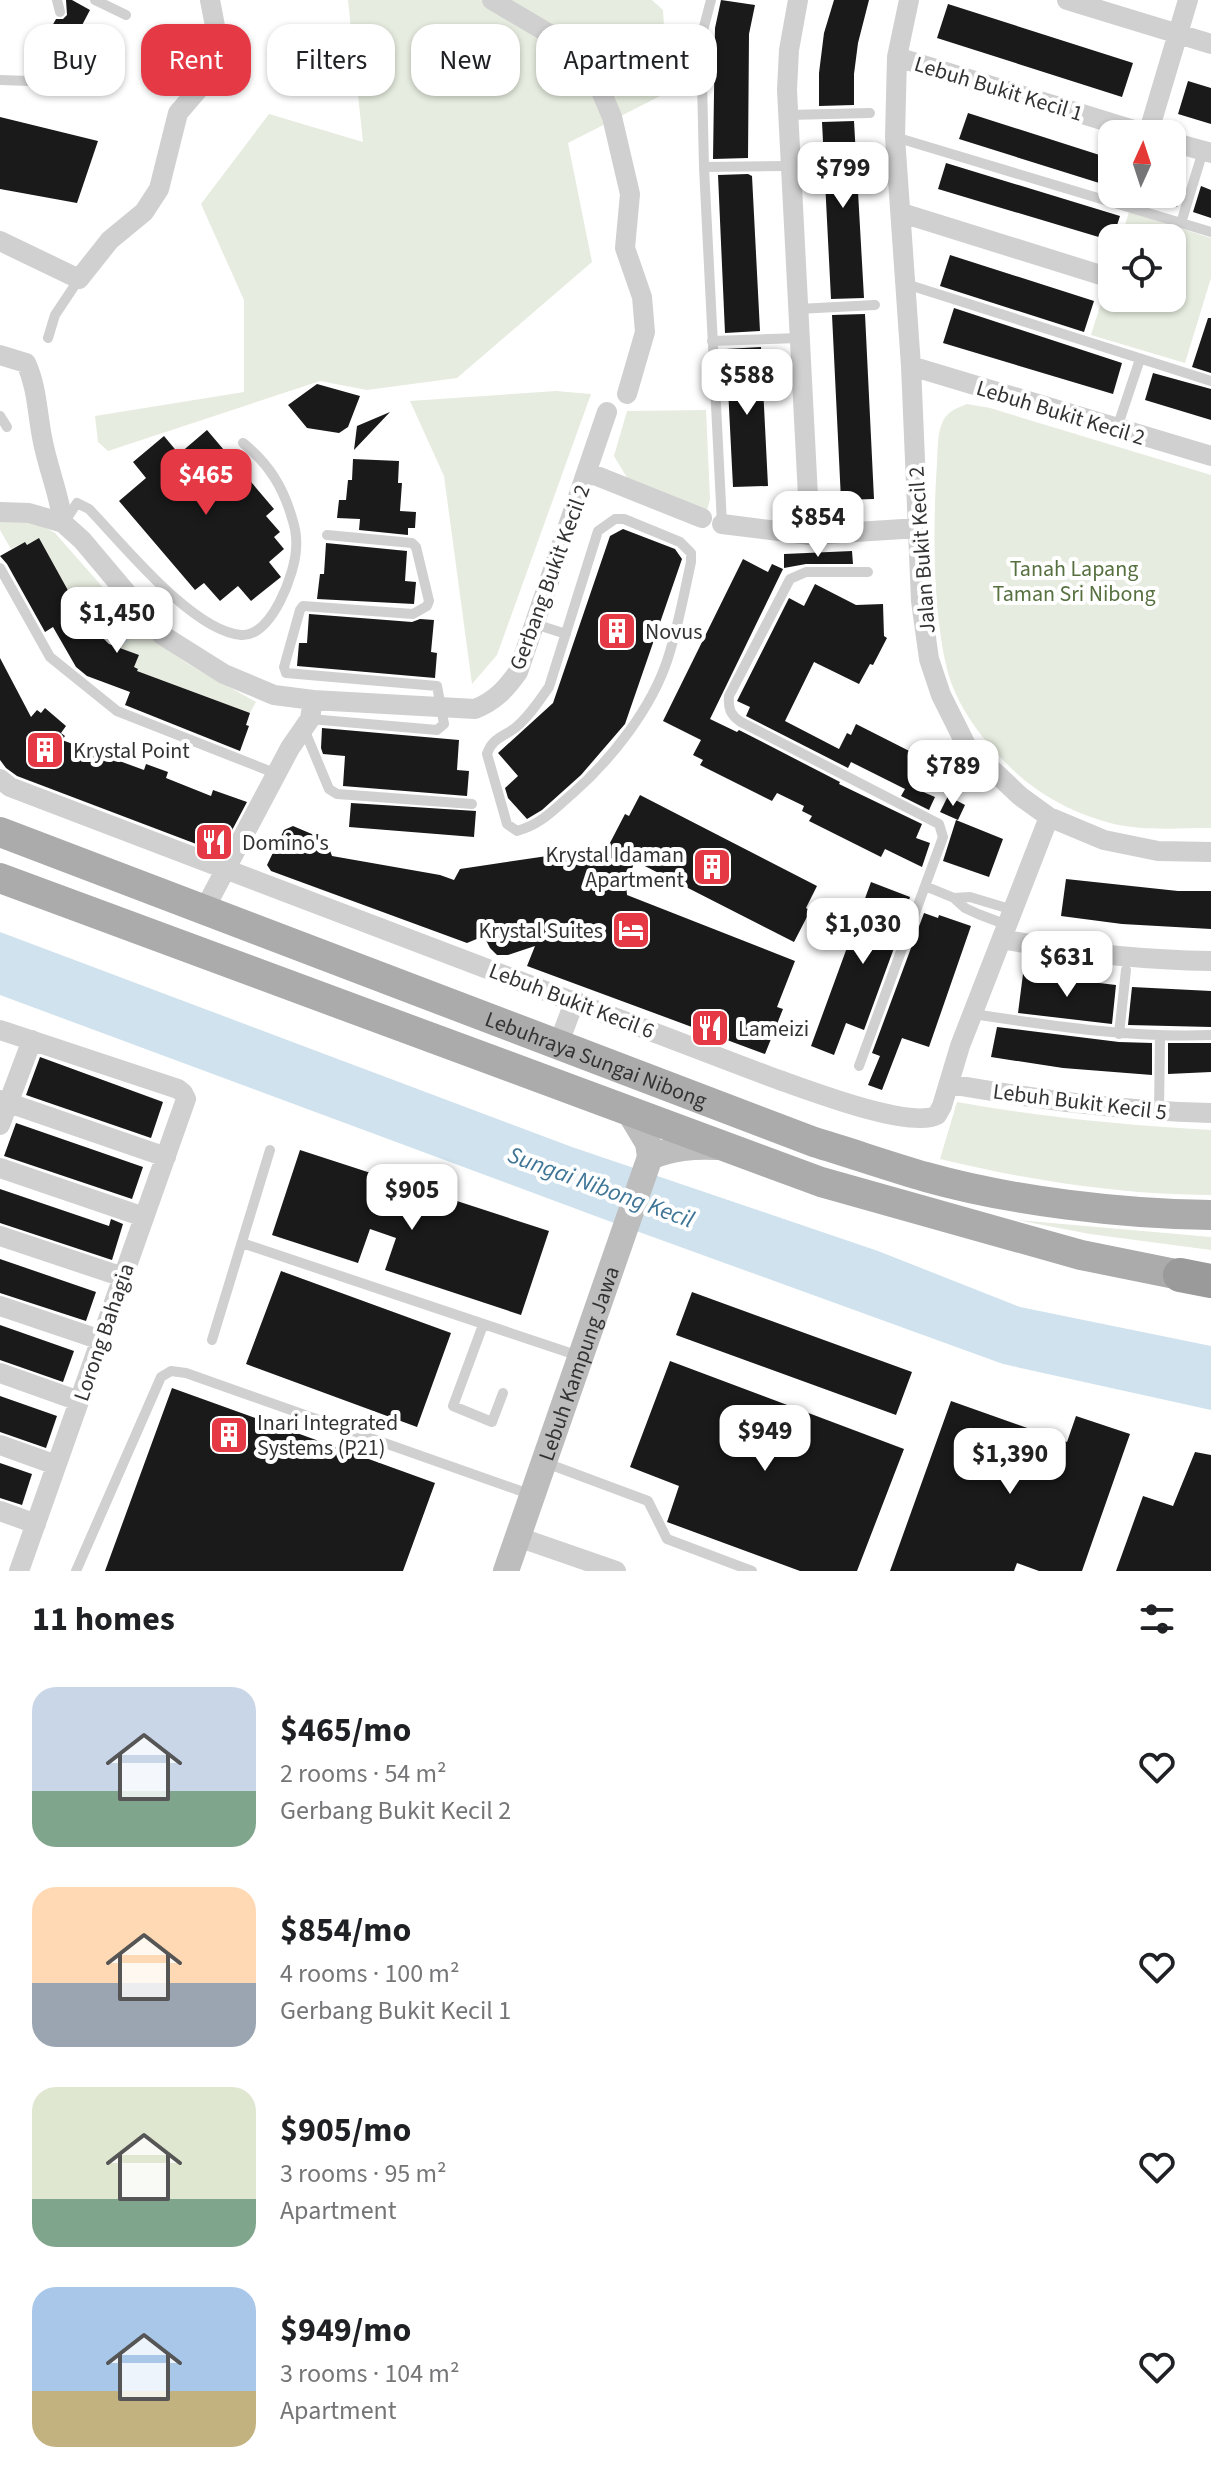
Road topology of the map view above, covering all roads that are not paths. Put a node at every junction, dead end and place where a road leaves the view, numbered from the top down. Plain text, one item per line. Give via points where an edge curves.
1 (95, 0) edge
2 (210, 0) edge
3 (492, 0) edge
4 (711, 0) edge
5 (798, 0) edge
6 (909, 0) edge
7 (1067, 0) edge
8 (1188, 0) edge
9 (1101, 5) edge
10 (126, 15) dead end
11 (1178, 34) junction
12 (1211, 44) edge
13 (897, 57) junction
14 (0, 80) edge
15 (24, 81) edge
16 (870, 113) dead end
17 (788, 115) junction
18 (1102, 120) edge
19 (1151, 120) edge
20 (895, 137) junction
21 (1186, 146) edge
22 (1207, 152) edge
23 (790, 166) junction
24 (704, 167) junction
25 (902, 213) junction
26 (1181, 223) junction
27 (1211, 232) edge
28 (0, 241) edge
29 (1098, 274) edge
30 (79, 279) junction
31 (906, 284) junction
32 (875, 305) dead end
33 (798, 309) junction
34 (48, 338) dead end
35 (799, 338) junction
36 (712, 341) junction
37 (0, 355) edge
38 (1140, 359) junction
39 (911, 366) junction
40 (1211, 381) edge
41 (627, 394) dead end
42 (607, 412) dead end
43 (0, 416) edge
44 (7, 427) dead end
45 (1117, 428) junction
46 (243, 443) dead end
47 (1211, 456) edge
48 (587, 472) junction
49 (0, 512) edge
50 (712, 521) junction
51 (63, 523) junction
52 (918, 528) junction
53 (327, 535) dead end
54 (810, 535) junction
55 (0, 568) edge
56 (868, 572) dead end
57 (535, 624) junction
58 (566, 634) junction
59 (442, 708) junction
60 (309, 716) junction
61 (277, 774) junction
62 (0, 779) edge
63 (472, 804) dead end
64 (1049, 817) junction
65 (0, 832) edge
66 (1211, 852) edge
67 (222, 867) junction
68 (0, 878) edge
69 (925, 886) junction
70 (954, 898) junction
71 (204, 910) junction
72 (1007, 924) junction
73 (1211, 961) edge
74 (1126, 970) dead end
75 (575, 1000) junction
76 (973, 1014) junction
77 (0, 1030) edge
78 (1119, 1034) junction
79 (1211, 1035) edge
80 (1160, 1037) junction
81 (32, 1040) junction
82 (558, 1045) junction
83 (859, 1066) dead end
84 (949, 1084) junction
85 (4, 1102) edge
86 (1159, 1112) junction
87 (630, 1113) junction
88 (1211, 1113) edge
89 (0, 1125) edge
90 (721, 1147) junction
91 (270, 1150) dead end
92 (166, 1157) junction
93 (648, 1162) junction
94 (0, 1168) edge
95 (1211, 1215) edge
96 (144, 1217) junction
97 (0, 1236) edge
98 (242, 1243) junction
99 (123, 1277) junction
100 (1201, 1277) edge
101 (0, 1306) edge
102 (483, 1325) junction
103 (101, 1340) junction
104 (212, 1340) dead end
105 (581, 1356) junction
106 (0, 1373) edge
107 (503, 1393) dead end
108 (79, 1401) junction
109 (0, 1445) edge
110 (544, 1462) junction
111 (56, 1465) junction
112 (532, 1495) junction
113 (0, 1511) edge
114 (36, 1524) junction
115 (518, 1537) junction
116 (19, 1571) edge
117 (76, 1571) edge
118 (506, 1571) edge
119 (616, 1571) edge
120 (752, 1571) edge

1 - 10 lane
2 - 30 street via 220,52 209,77 178,113 159,189 144,212 110,240
3 - 41 street via 558,39 592,70 612,117 630,194 625,248 642,297 645,332
4 - 24 lane via 701,38
5 - 17 street via 789,50
6 - 13 street, Jalan Bukit Kecil 2
7 - 9 street
8 - 11 street
9 - 11 street
11 - 12 street
11 - 19 street
13 - 18 street, Lebuh Bukit Kecil 1
13 - 20 street, Jalan Bukit Kecil 2
14 - 15 lane
16 - 17 lane
17 - 23 street
20 - 25 street, Jalan Bukit Kecil 2
20 - 26 lane
21 - 22 street
22 - 26 lane
23 - 24 lane
23 - 33 street
24 - 36 lane
25 - 29 street
25 - 31 street, Jalan Bukit Kecil 2
26 - 27 lane
28 - 30 street
30 - 34 lane via 55,315
31 - 38 lane
31 - 39 street, Jalan Bukit Kecil 2
32 - 33 lane
33 - 35 street
35 - 36 lane
35 - 54 street
36 - 50 lane
37 - 51 street via 26,363 34,381
38 - 40 lane
38 - 45 lane
39 - 45 street, Lebuh Bukit Kecil 2
39 - 52 street, Jalan Bukit Kecil 2
42 - 48 street, Gerbang Bukit Kecil 2
43 - 44 lane
45 - 47 street, Lebuh Bukit Kecil 2
46 - 51 lane via 263,459 277,482 293,520 296,547 278,605 259,630 242,635 185,609 89,509 77,503
48 - 50 street
48 - 57 street, Gerbang Bukit Kecil 2
49 - 51 street, Gerbang Bukit Kecil 2 via 29,513
50 - 54 street
51 - 60 street, Gerbang Bukit Kecil 2 via 162,635 224,674
52 - 54 street
52 - 64 street, Jalan Bukit Kecil 2 via 929,659 951,717 966,745
53 - 59 lane via 412,543 429,601 413,614 303,606 286,673 435,686
55 - 61 lane via 50,657 117,711
56 - 69 lane via 806,572 790,579 728,705 741,722 939,824 943,837
57 - 58 lane
57 - 59 street, Gerbang Bukit Kecil 2 via 518,672 506,689 475,709
58 - 58 lane via 549,687 515,727 496,738 487,754 507,824 517,831 535,826 592,776 617,748 659,682 691,562 687,546 624,519 606,524 598,531
59 - 60 street, Gerbang Bukit Kecil 2
60 - 61 street
60 - 63 lane via 329,789 337,794
61 - 67 street
62 - 67 street, Lebuh Bukit Kecil 6
64 - 66 street, Jalan Bukit Kecil 2 via 1104,840 1158,851
64 - 72 street
65 - 71 main road, Lebuhraya Sungai Nibong
67 - 71 street
67 - 75 street, Lebuh Bukit Kecil 6
68 - 87 main road, Lebuhraya Sungai Nibong
69 - 70 lane
69 - 83 lane
70 - 72 lane via 965,908
70 - 72 lane via 970,897
71 - 82 main road, Lebuhraya Sungai Nibong
72 - 73 street via 1048,948
72 - 76 street
74 - 78 lane
75 - 82 street
75 - 84 street, Lebuh Bukit Kecil 6 via 836,1099 895,1116 933,1118
76 - 78 lane
76 - 84 street
77 - 81 street
78 - 80 lane
79 - 80 lane
80 - 86 lane
81 - 85 street
81 - 92 street, Lorong Bahagia via 183,1093 186,1099
82 - 95 main road, Lebuhraya Sungai Nibong via 814,1142 927,1177 1109,1209
84 - 86 street, Lebuh Bukit Kecil 5
85 - 89 street
85 - 92 street
86 - 88 street, Lebuh Bukit Kecil 5
87 - 90 main road, Lebuhraya Sungai Nibong
87 - 93 street via 648,1143
90 - 93 street via 688,1146
90 - 100 main road, Lebuhraya Sungai Nibong via 889,1203 1081,1255
91 - 98 lane
92 - 96 street, Lorong Bahagia
93 - 105 street, Lebuh Kampung Jawa
94 - 96 street
96 - 99 street, Lorong Bahagia
97 - 99 street
98 - 102 lane
98 - 104 lane
99 - 103 street, Lorong Bahagia
101 - 103 street
102 - 105 lane
102 - 107 lane via 453,1406 492,1422
103 - 108 street, Lorong Bahagia
105 - 110 street, Lebuh Kampung Jawa
106 - 108 street
108 - 111 street, Lorong Bahagia
109 - 111 street
110 - 112 street, Lebuh Kampung Jawa
110 - 120 lane via 648,1501 667,1539
111 - 114 street, Lorong Bahagia
112 - 115 street, Lebuh Kampung Jawa
112 - 117 lane via 171,1371 161,1377
113 - 114 street
114 - 116 street, Lorong Bahagia
115 - 118 street, Lebuh Kampung Jawa
115 - 119 street

